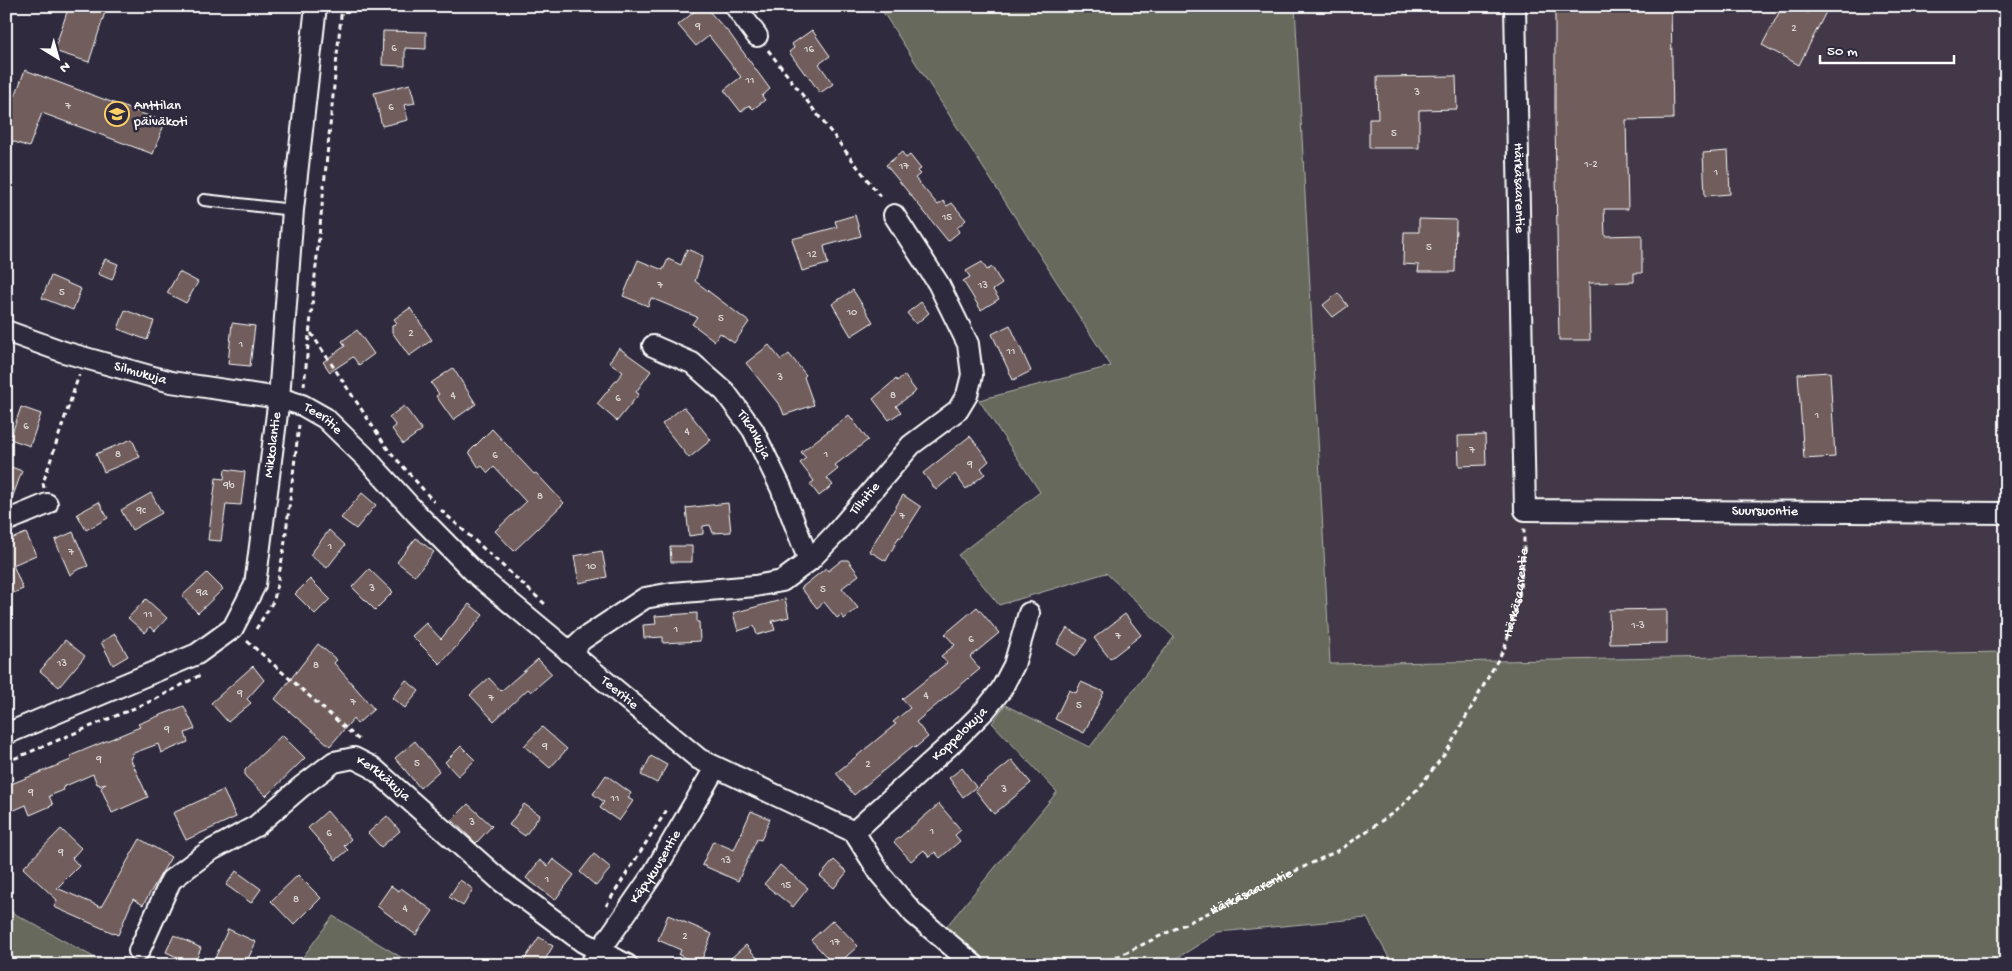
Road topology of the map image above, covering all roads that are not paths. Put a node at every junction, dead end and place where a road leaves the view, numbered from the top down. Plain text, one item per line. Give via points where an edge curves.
1 (316, 6) edge
2 (735, 6) edge
3 (1515, 6) edge
4 (758, 36) road end
5 (204, 200) dead end
6 (293, 210) junction
7 (894, 215) road end
8 (6, 331) edge
9 (653, 346) dead end
10 (278, 398) junction
11 (47, 504) road end
12 (1524, 510) joint
13 (2006, 513) edge
14 (6, 521) edge
15 (809, 560) junction
16 (1029, 613) dead end
17 (569, 652) junction
18 (6, 734) edge
19 (716, 768) junction
20 (854, 832) junction
21 (139, 951) dead end
22 (595, 958) edge
23 (627, 965) edge
24 (974, 965) edge

1 - 6 street, Mikkolantie
2 - 4 street
3 - 12 street, Härkäsaarentie
5 - 6 lane
6 - 10 street, Mikkolantie
7 - 15 street, Tilhitie via 938,283 968,344 972,375 967,395 958,410 911,445
8 - 10 street, Silmukuja via 84,358 171,382
9 - 15 street, Tikankuja via 692,364 725,392 754,430
10 - 17 street, Teeritie via 302,405 325,418 478,575
10 - 18 street, Mikkolantie via 255,585 233,628 197,654
11 - 14 street
12 - 13 street, Suursuontie
15 - 17 street, Tilhitie via 782,581 645,598
16 - 20 street, Koppelokuja via 1014,665 1001,690 952,743
17 - 19 street, Teeritie via 699,759
19 - 20 street, Teeritie
19 - 22 street, Käpykuusentie via 653,874
20 - 24 street via 881,875 914,914
21 - 22 street, Kerkkäkuja via 172,880 208,852 256,826 334,762 354,758 372,767 501,881 583,942
22 - 23 street, Kerkkäkuja

